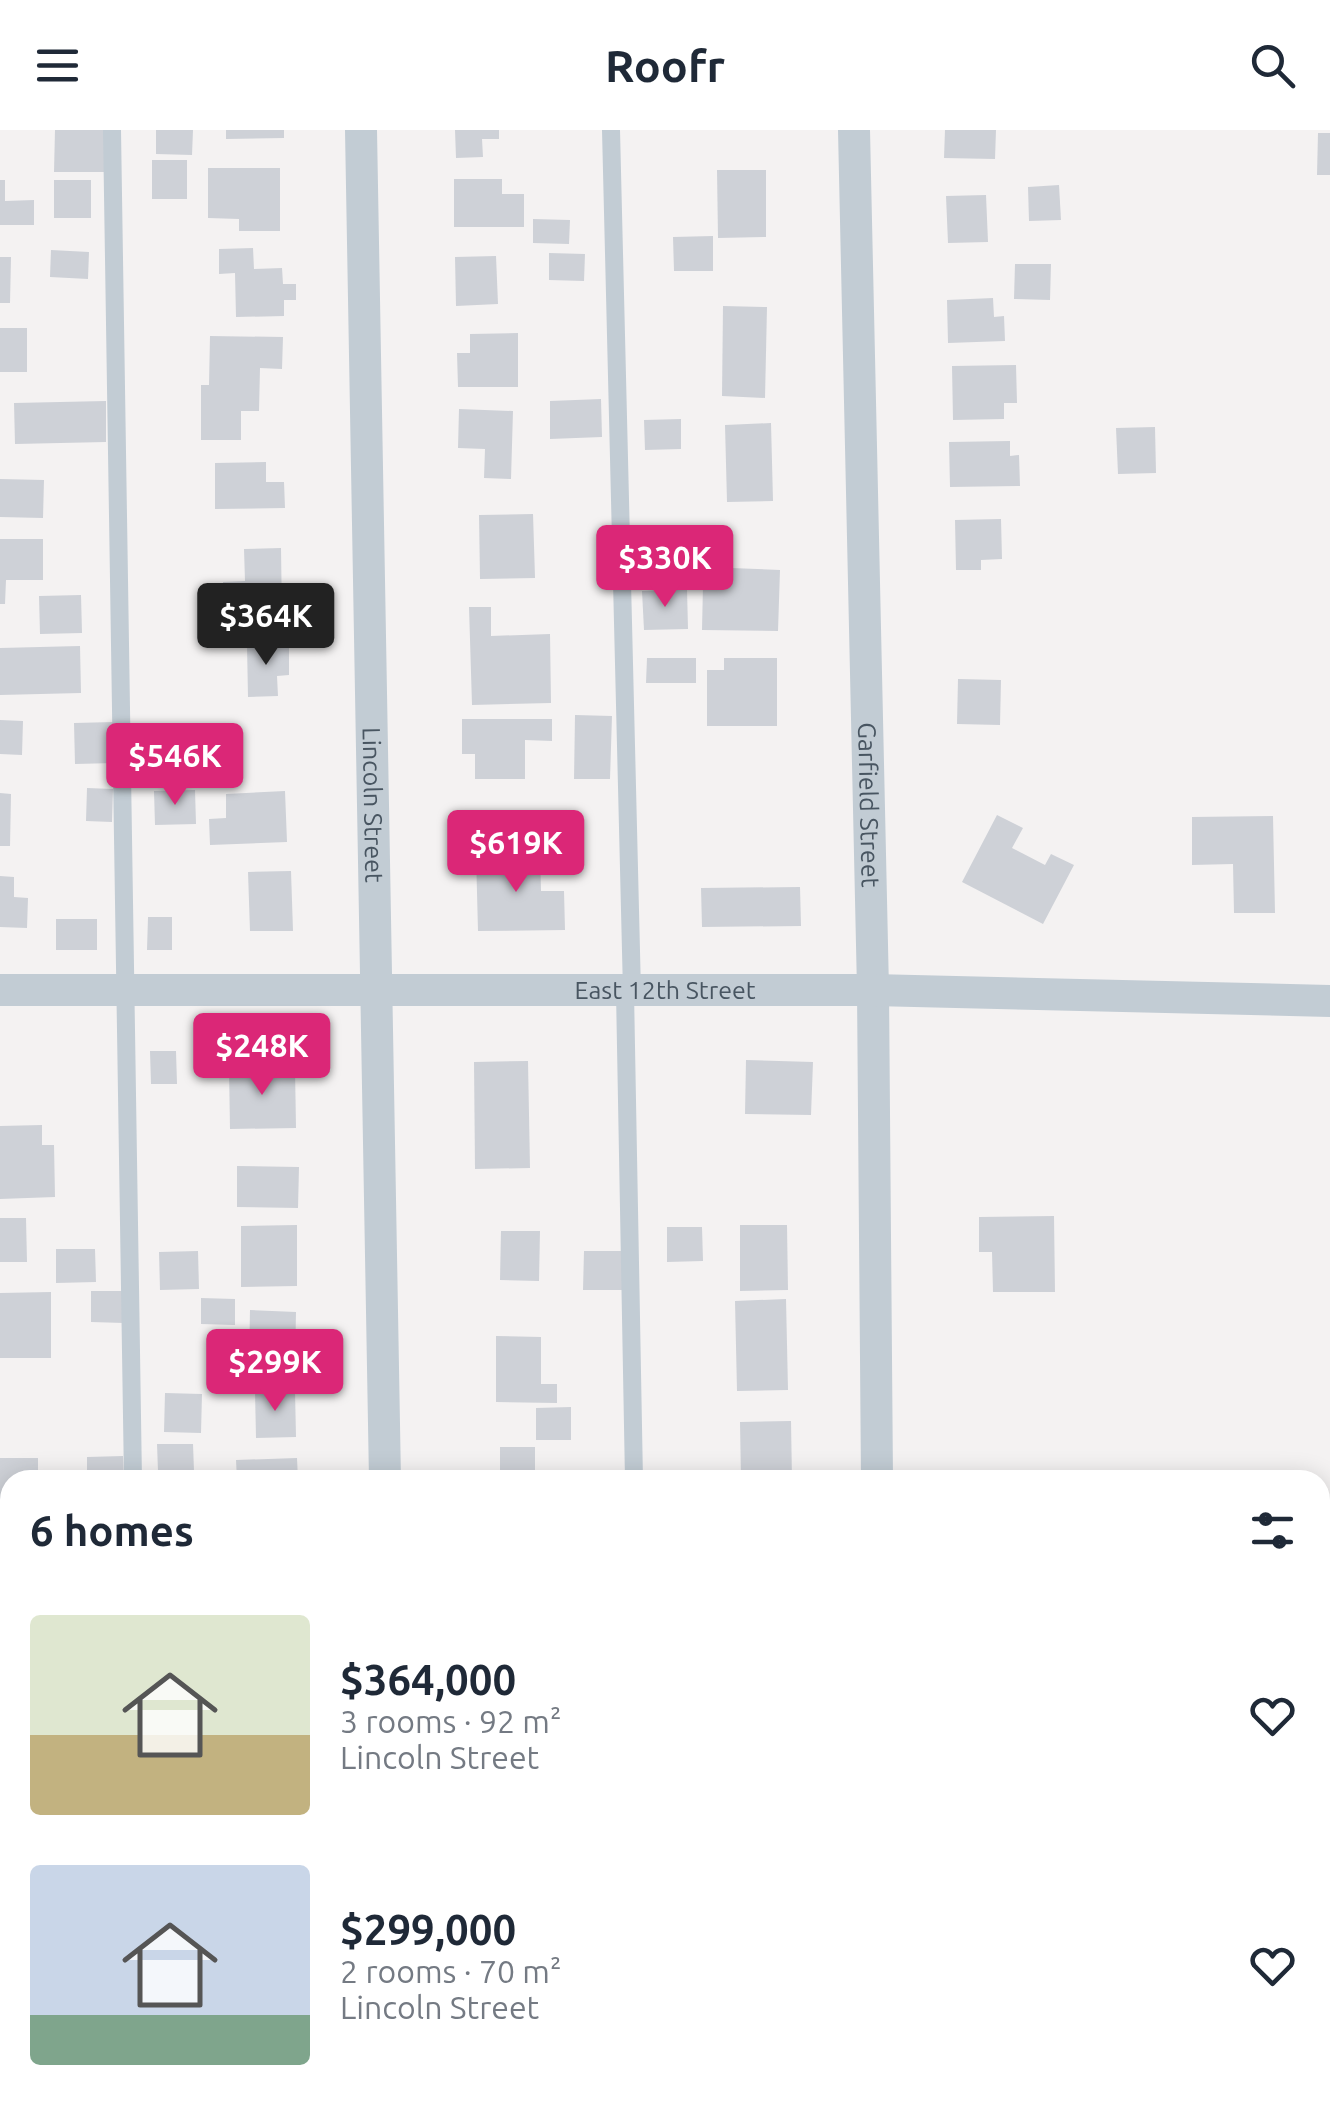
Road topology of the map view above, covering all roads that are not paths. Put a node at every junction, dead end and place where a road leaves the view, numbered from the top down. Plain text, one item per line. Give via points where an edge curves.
1 (112, 130) edge
2 (361, 130) edge
3 (611, 130) edge
4 (854, 130) edge
5 (0, 990) edge
6 (873, 990) junction
7 (122, 991) junction
8 (628, 992) junction
9 (374, 993) junction
10 (1330, 1001) edge
11 (133, 1470) edge
12 (385, 1470) edge
13 (634, 1470) edge
14 (877, 1470) edge

1 - 7 lane
2 - 9 street, Lincoln Street
3 - 8 lane
4 - 6 street, Garfield Street
5 - 7 street, East 12th Street
6 - 8 street, East 12th Street
6 - 10 street, East 12th Street
6 - 14 street, Garfield Street
7 - 9 street, East 12th Street
7 - 11 lane
8 - 9 street, East 12th Street
8 - 13 lane
9 - 12 street, Lincoln Street

